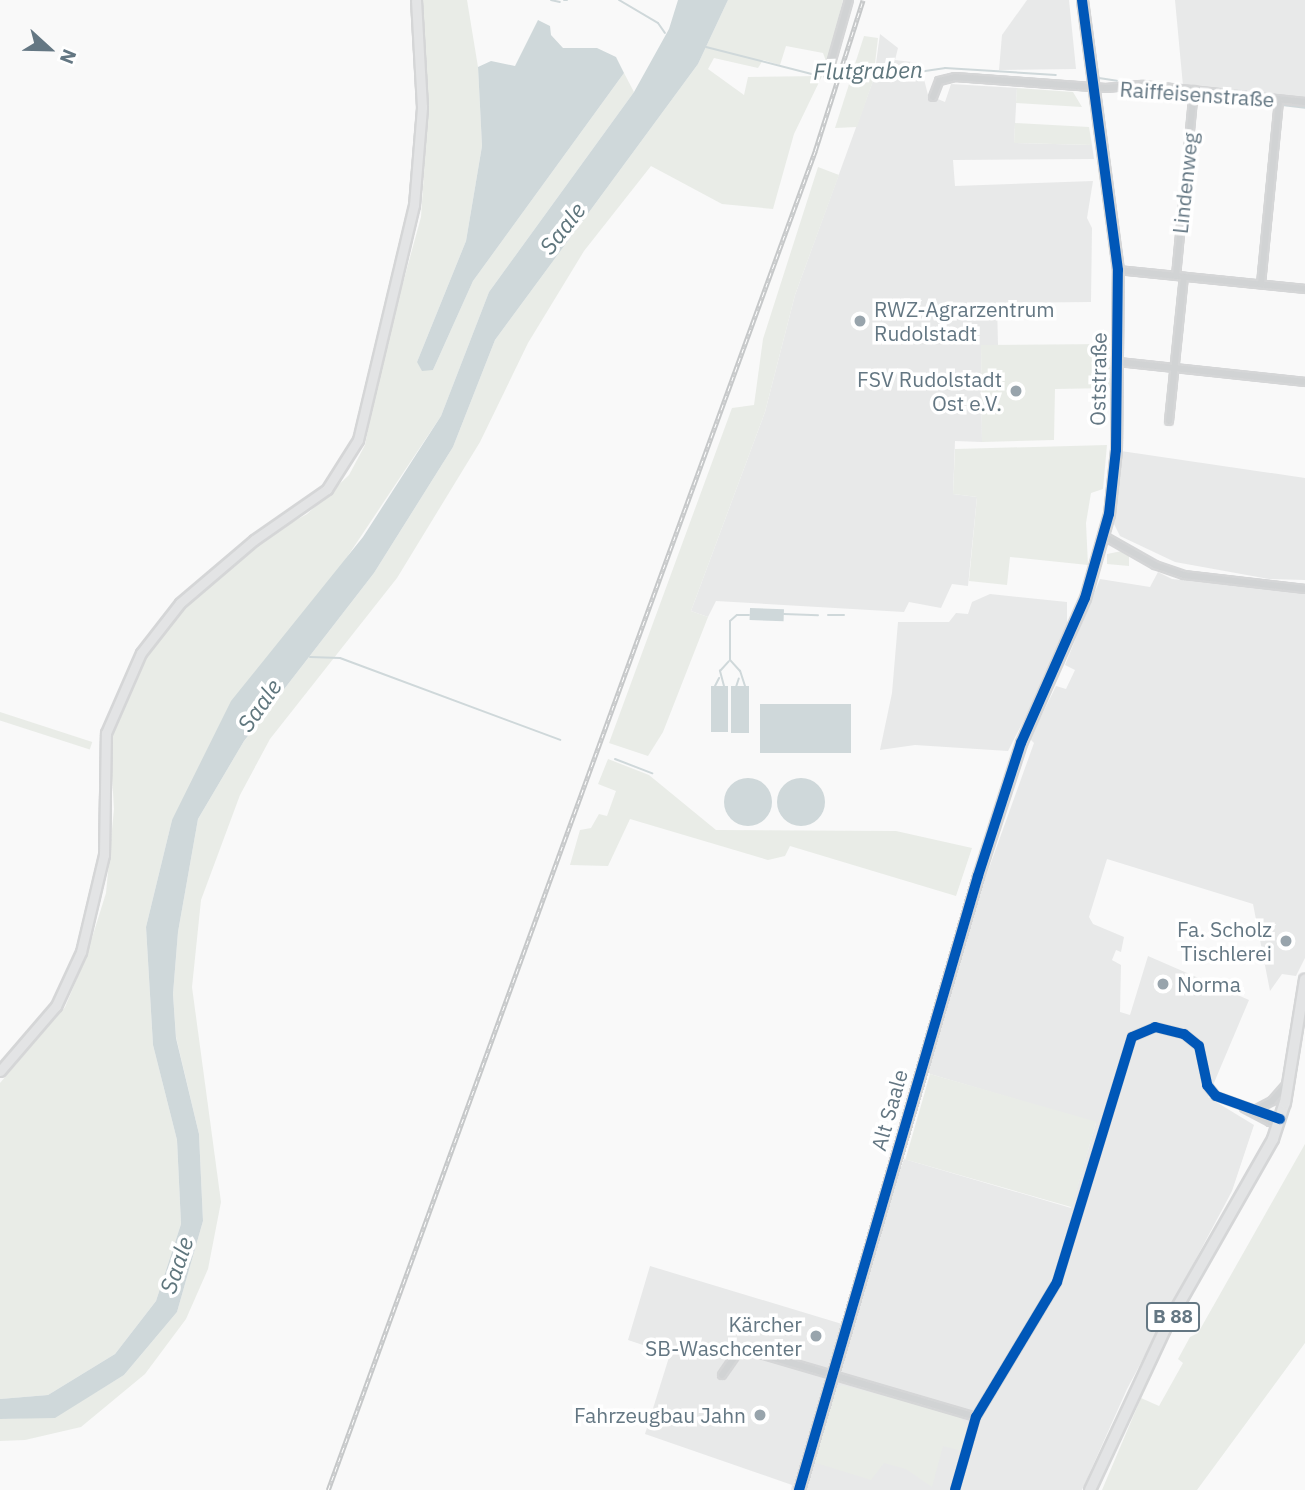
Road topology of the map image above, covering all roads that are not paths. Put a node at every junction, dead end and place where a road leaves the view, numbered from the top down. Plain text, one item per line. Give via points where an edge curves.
1 (416, 0) edge
2 (849, 0) edge
3 (1082, 0) edge
4 (829, 71) dead end
5 (1092, 87) junction
6 (1195, 90) junction
7 (933, 97) dead end
8 (1279, 100) junction
9 (1305, 102) edge
10 (1118, 270) junction
11 (1180, 276) junction
12 (1261, 284) junction
13 (1305, 289) edge
14 (1119, 362) junction
15 (1174, 367) junction
16 (1305, 382) edge
17 (1169, 421) dead end
18 (1104, 536) junction
19 (1305, 589) edge
20 (1021, 743) joint
21 (1305, 980) edge
22 (0, 1071) edge
23 (1287, 1083) junction
24 (1244, 1108) junction
25 (1259, 1108) junction
26 (1280, 1119) junction
27 (722, 1375) dead end
28 (832, 1375) junction
29 (976, 1417) junction
30 (799, 1490) edge
31 (955, 1490) edge
32 (1090, 1490) edge

1 - 22 street via 422,107 414,205 358,440 327,489 254,540 180,603 141,653 106,733 104,855 81,952 56,1006
2 - 4 street
3 - 5 street, Oststraße
5 - 6 street, Raiffeisenstraße
5 - 7 street, Raiffeisenstraße via 955,77 939,81
5 - 10 street, Oststraße
6 - 8 street, Raiffeisenstraße
6 - 11 street, Lindenweg
8 - 9 street, Raiffeisenstraße
8 - 12 street
10 - 11 street
10 - 14 street, Oststraße
11 - 12 street
11 - 15 street, Lindenweg
12 - 13 street
14 - 15 street
14 - 18 street, Oststraße via 1115,466
15 - 16 street
15 - 17 street, Lindenweg
18 - 19 street via 1155,565 1184,575
18 - 20 street, Oststraße via 1069,641
20 - 28 street, Alt Saale
21 - 23 main road, B 88
23 - 25 street
23 - 26 main road, B 88
24 - 25 street
24 - 26 street via 1270,1122
24 - 29 street via 1211,1091 1203,1057 1193,1039 1155,1027 1132,1037 1052,1294
25 - 26 street
26 - 32 main road, B 88 via 1256,1172 1167,1325
27 - 28 street via 729,1362 745,1352
28 - 29 street
28 - 30 street, Alt Saale
29 - 31 street

